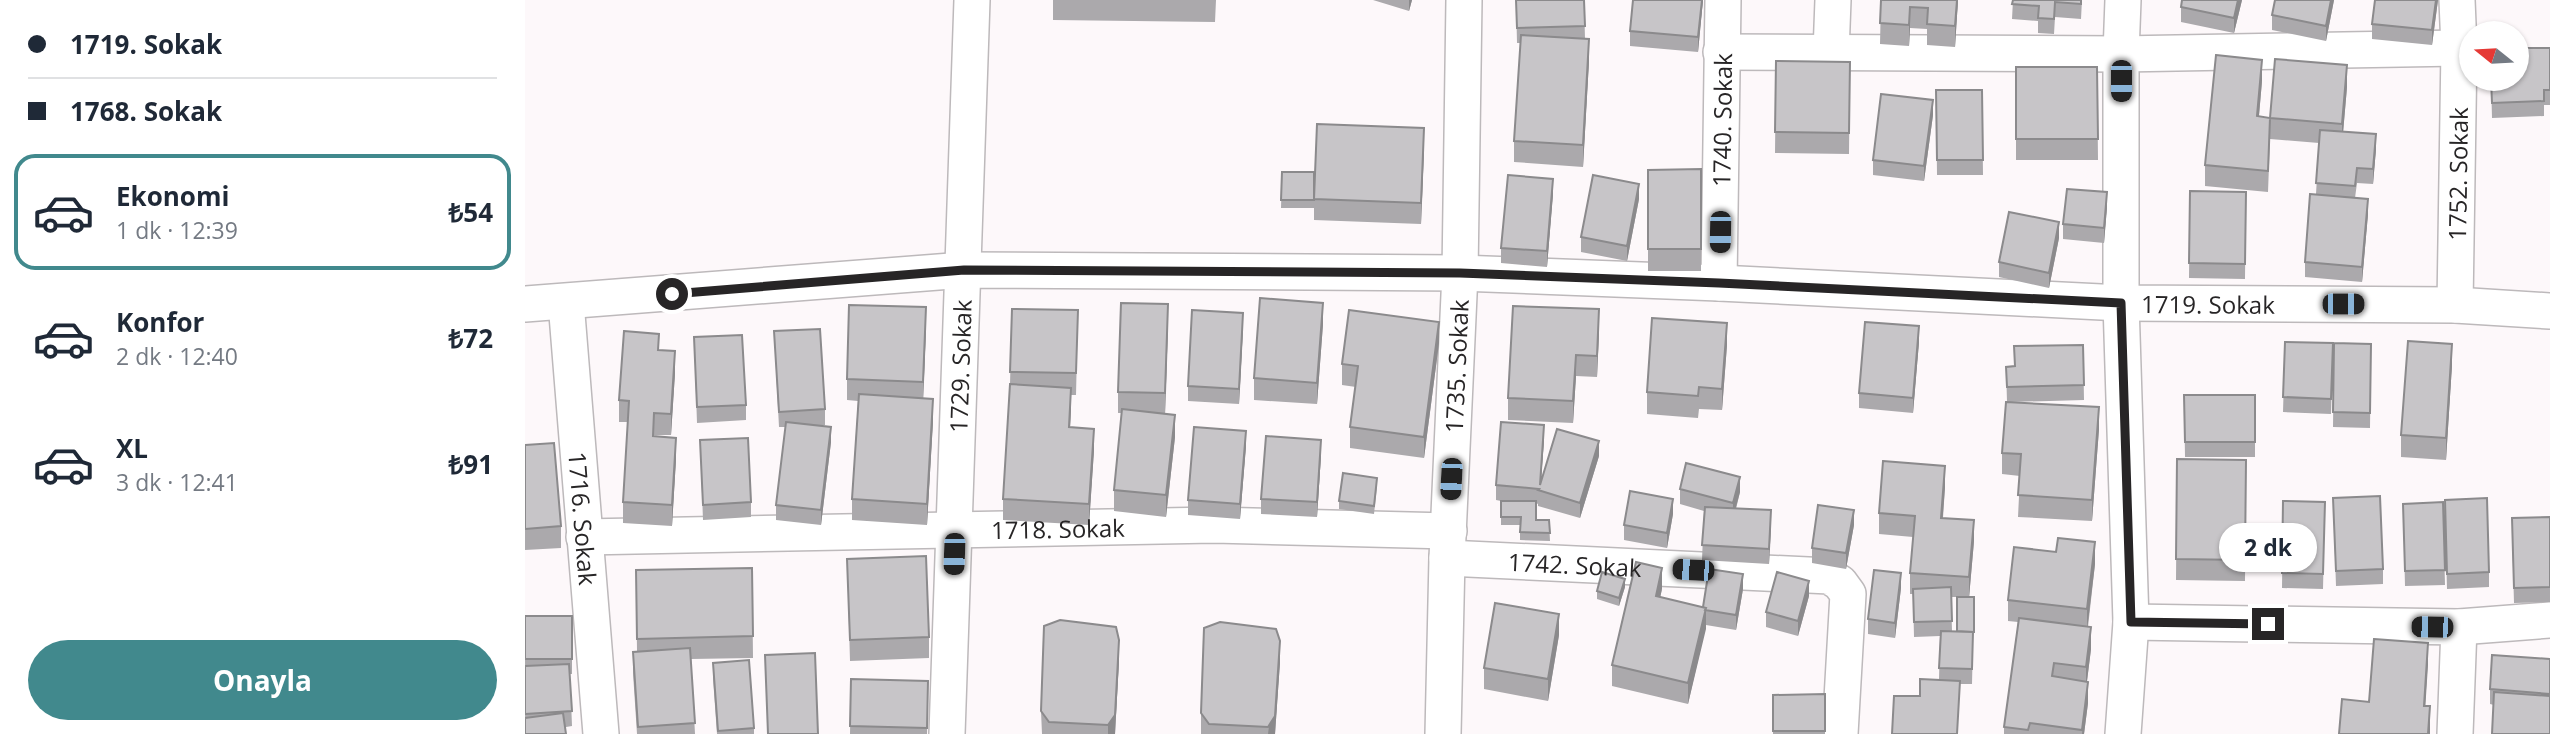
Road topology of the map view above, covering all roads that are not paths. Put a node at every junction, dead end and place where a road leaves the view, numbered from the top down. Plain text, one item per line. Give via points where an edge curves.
1 (972, 0) edge
2 (1464, 0) edge
3 (1723, 0) edge
4 (1833, 0) edge
5 (2123, 0) edge
6 (2457, 0) edge
7 (2459, 48) junction
8 (1721, 52) junction
9 (1831, 53) junction
10 (2121, 54) junction
11 (964, 270) junction
12 (1460, 273) junction
13 (1719, 283) junction
14 (566, 302) junction
15 (2121, 303) junction
16 (525, 304) edge
17 (2455, 305) junction
18 (2550, 311) edge
19 (955, 528) junction
20 (584, 537) junction
21 (1448, 544) junction
22 (2550, 620) edge
23 (2131, 622) junction
24 (2459, 627) junction
25 (601, 734) edge
26 (947, 734) edge
27 (1443, 734) edge
28 (1840, 734) edge
29 (2123, 734) edge
30 (2455, 734) edge

1 - 11 street, 1729. Sokak
2 - 12 street, 1735. Sokak
3 - 8 street, 1740. Sokak
4 - 9 street
5 - 10 street
6 - 7 street, 1752. Sokak
7 - 10 street
7 - 17 street, 1752. Sokak
8 - 9 street
8 - 13 street, 1740. Sokak
9 - 10 street
10 - 15 street
11 - 12 street, 1719. Sokak
11 - 14 street, 1719. Sokak
11 - 19 street, 1729. Sokak
12 - 13 street, 1719. Sokak
12 - 21 street, 1735. Sokak
13 - 15 street, 1719. Sokak
14 - 16 street, 1719. Sokak
14 - 20 street, 1716. Sokak
15 - 17 street, 1719. Sokak
15 - 23 street
17 - 18 street, 1719. Sokak
19 - 20 street, 1718. Sokak
19 - 21 street, 1718. Sokak via 1214,525
19 - 26 street, 1729. Sokak
20 - 25 street, 1716. Sokak
21 - 27 street, 1735. Sokak
21 - 28 street, 1742. Sokak via 1829,576 1848,594
22 - 24 street
23 - 24 street
23 - 29 street
24 - 30 street

